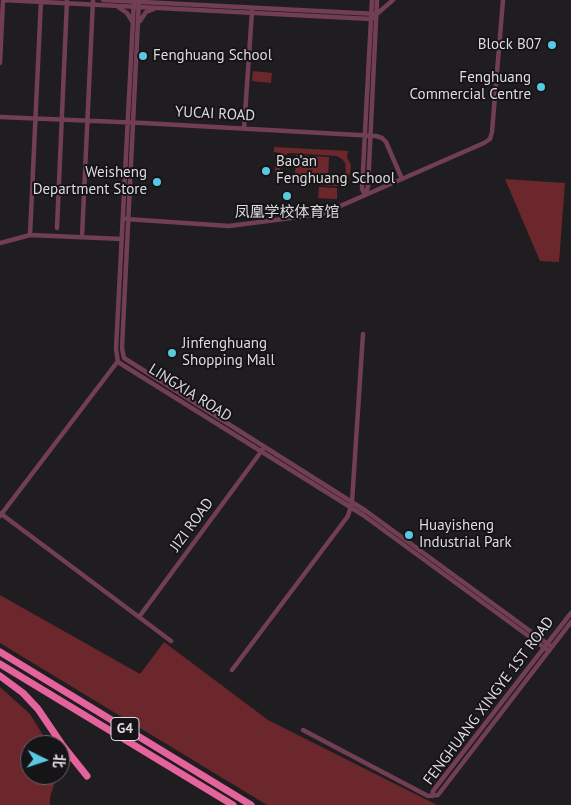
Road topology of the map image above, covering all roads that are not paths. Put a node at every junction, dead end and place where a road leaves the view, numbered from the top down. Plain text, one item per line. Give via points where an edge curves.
1 (3, 0) edge
2 (103, 0) edge
3 (116, 0) edge
4 (153, 0) edge
5 (372, 0) edge
6 (377, 0) edge
7 (392, 0) edge
8 (502, 0) edge
9 (41, 1) edge
10 (67, 2) edge
11 (93, 2) edge
12 (112, 3) edge
13 (137, 3) edge
14 (160, 6) junction
15 (252, 10) junction
16 (373, 15) junction
17 (135, 27) junction
18 (0, 64) edge
19 (0, 117) edge
20 (36, 119) junction
21 (62, 120) junction
22 (87, 121) junction
23 (130, 123) junction
24 (244, 129) junction
25 (368, 135) junction
26 (402, 179) junction
27 (365, 195) junction
28 (125, 219) junction
29 (56, 228) dead end
30 (30, 235) junction
31 (82, 237) junction
32 (124, 239) junction
33 (0, 244) edge
34 (363, 334) dead end
35 (123, 356) junction
36 (118, 362) junction
37 (263, 449) junction
38 (351, 504) junction
39 (0, 514) edge
40 (571, 613) edge
41 (140, 617) junction
42 (571, 622) edge
43 (171, 641) dead end
44 (548, 648) junction
45 (0, 652) edge
46 (0, 664) edge
47 (232, 670) dead end
48 (0, 676) edge
49 (302, 730) dead end
50 (88, 776) dead end
51 (233, 805) edge
52 (251, 805) edge

1 - 9 street
1 - 18 street
2 - 12 street
3 - 12 street
4 - 14 street
5 - 16 street
6 - 16 street
7 - 16 street
8 - 26 street via 490,139
9 - 10 street
9 - 20 street
10 - 11 street
10 - 21 street
11 - 12 street
11 - 22 street
12 - 13 street
12 - 17 street via 127,13
13 - 14 street
13 - 17 street
14 - 15 street
14 - 17 street via 146,12
15 - 16 street
15 - 24 street
16 - 25 street
17 - 23 street
19 - 20 street, YUCAI ROAD
20 - 21 street, YUCAI ROAD
20 - 30 street
21 - 22 street, YUCAI ROAD
21 - 29 street
22 - 23 street, YUCAI ROAD
22 - 31 street
23 - 24 street, YUCAI ROAD
23 - 28 street
24 - 25 street, YUCAI ROAD
25 - 26 street via 384,140
25 - 27 street via 362,189
26 - 27 street
27 - 28 street via 322,214 229,226
28 - 32 street
30 - 31 street
30 - 33 street
31 - 32 street
32 - 35 street
32 - 36 street via 116,349
34 - 38 street
35 - 36 street
35 - 37 street, LINGXIA ROAD
36 - 37 street, LINGXIA ROAD
36 - 39 street
37 - 38 street, LINGXIA ROAD
37 - 41 street, JIZI ROAD
38 - 44 street, LINGXIA ROAD
38 - 47 street via 346,520
39 - 41 street
40 - 44 street, FENGHUANG XINGYE 1ST ROAD
41 - 43 street
42 - 44 street, FENGHUANG XINGYE 1ST ROAD
44 - 49 street, FENGHUANG XINGYE 1ST ROAD via 438,794 428,796
45 - 52 highway, G4
46 - 51 highway, G4
48 - 50 highway via 18,688 38,709

